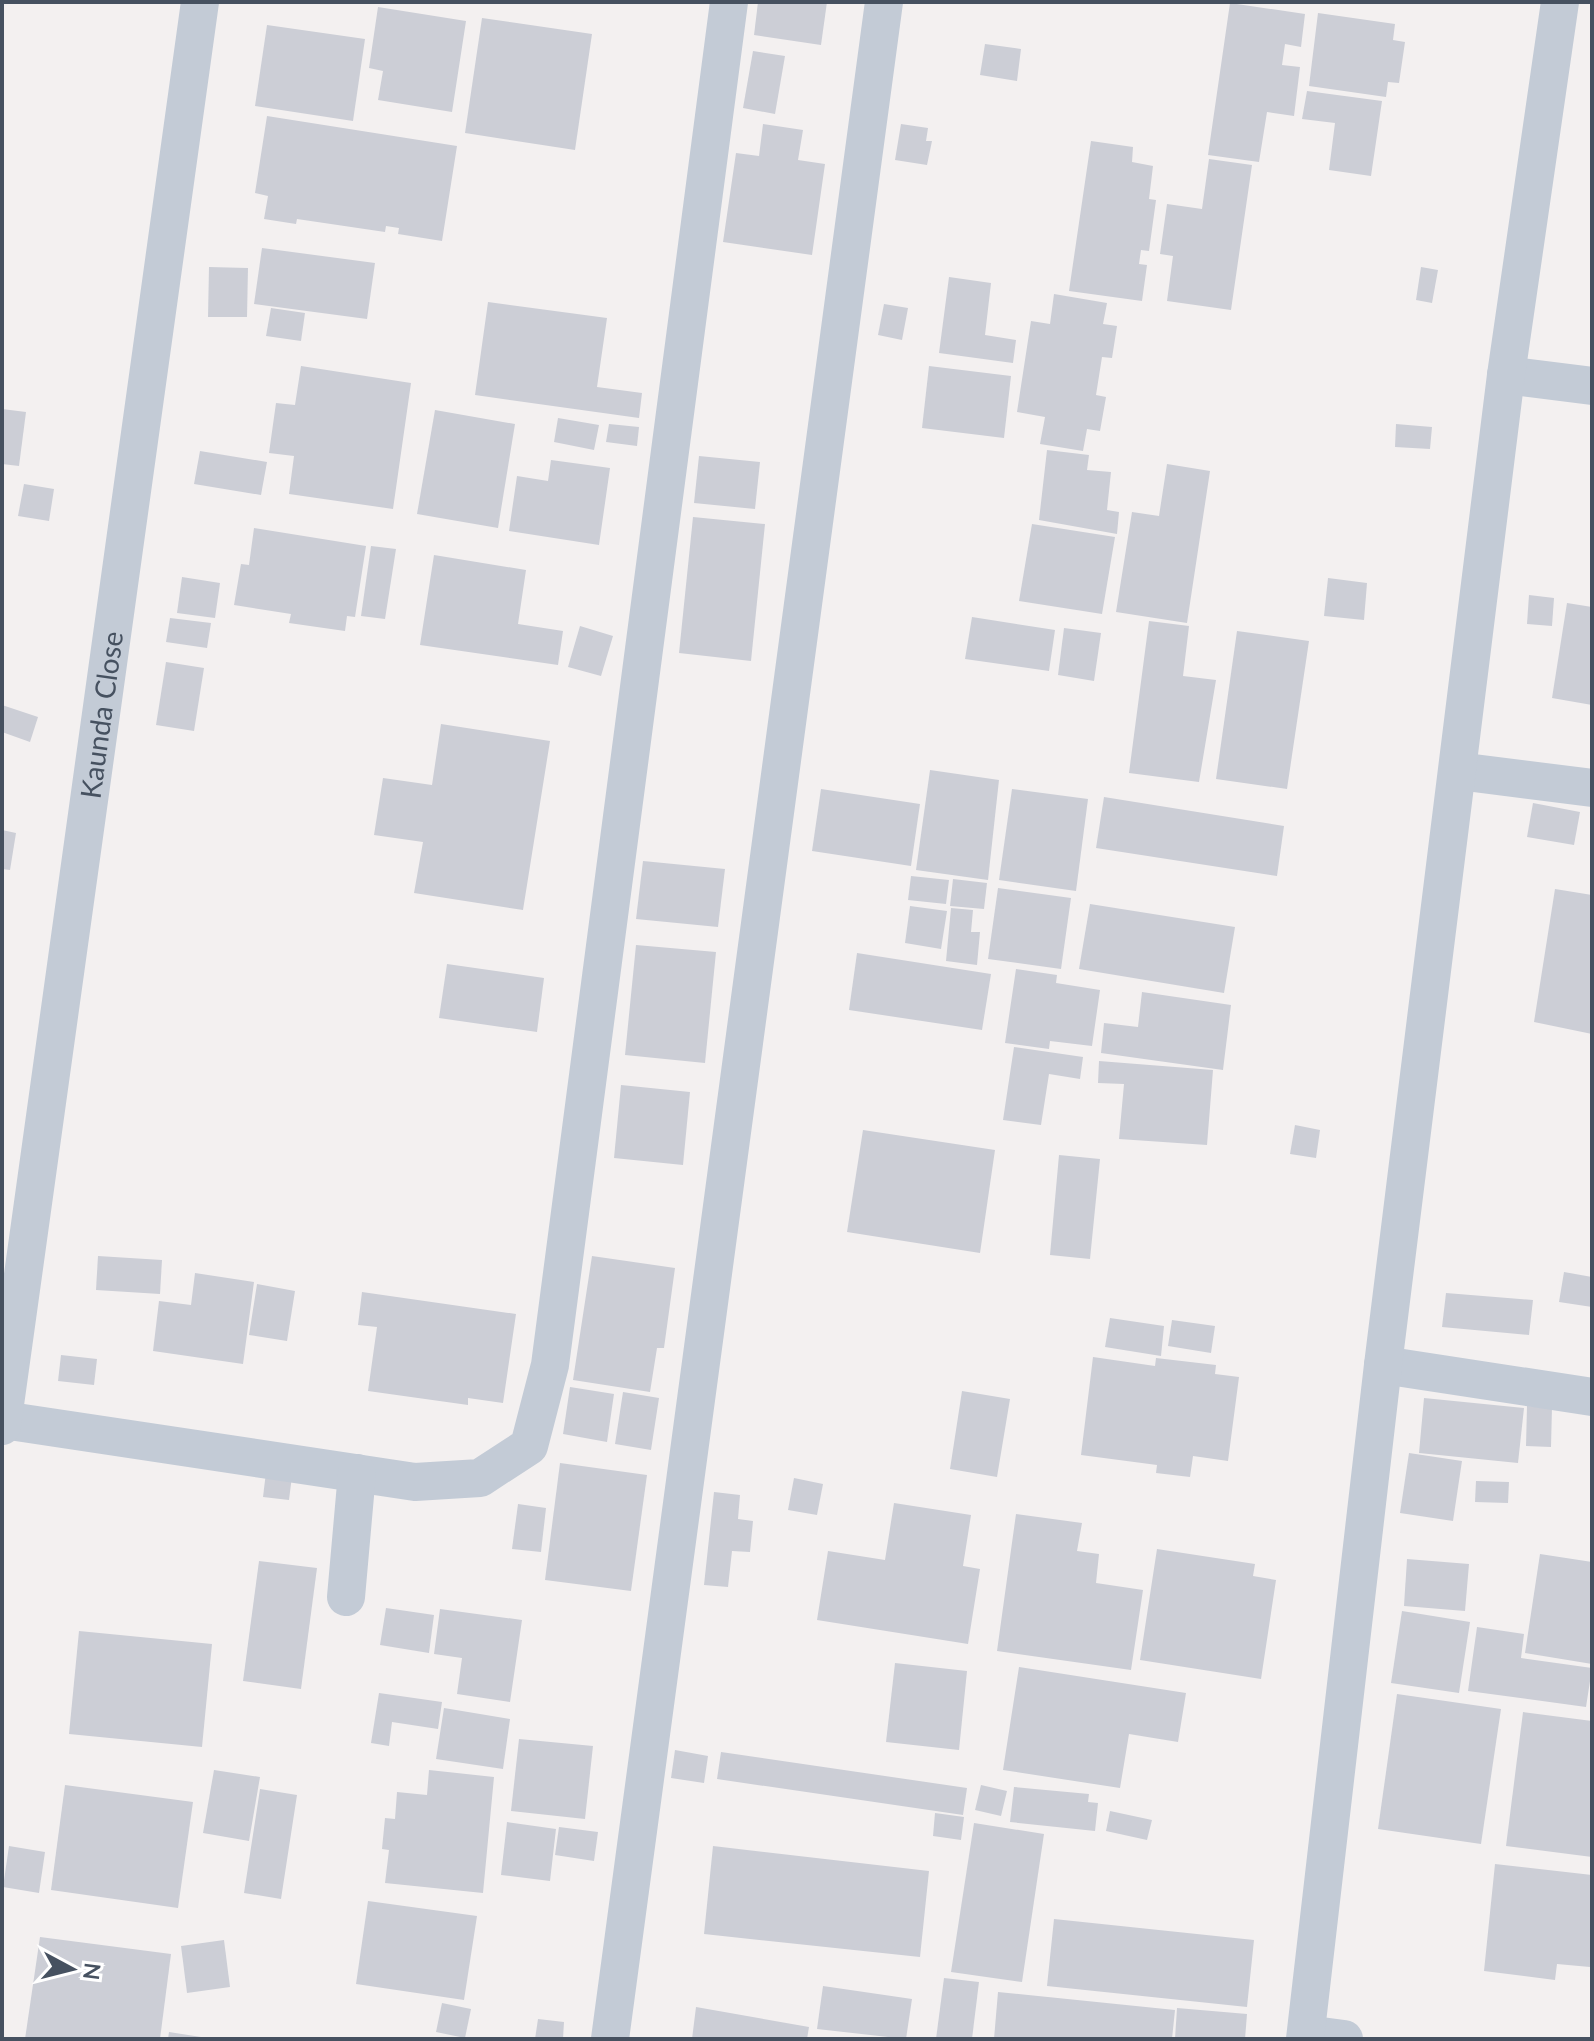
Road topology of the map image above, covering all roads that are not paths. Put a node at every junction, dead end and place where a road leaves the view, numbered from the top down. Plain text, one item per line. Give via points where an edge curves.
1 (200, 2) edge
2 (729, 2) edge
3 (884, 2) edge
4 (1560, 2) edge
5 (1506, 375) junction
6 (1592, 386) edge
7 (1458, 771) junction
8 (1592, 788) edge
9 (1383, 1365) junction
10 (1592, 1397) edge
11 (3, 1420) edge
12 (2, 1426) edge
13 (357, 1473) junction
14 (346, 1597) dead end
15 (1305, 2036) edge
16 (610, 2039) edge
17 (1344, 2039) edge

1 - 11 street, Kaunda Close
2 - 13 street via 550,1365 529,1446 480,1478 415,1482
3 - 16 street
4 - 5 street
5 - 6 street
5 - 7 street
7 - 8 street
7 - 9 street
9 - 10 street
9 - 15 street
11 - 12 street, Kaunda Close
11 - 13 street
13 - 14 street
15 - 17 street

